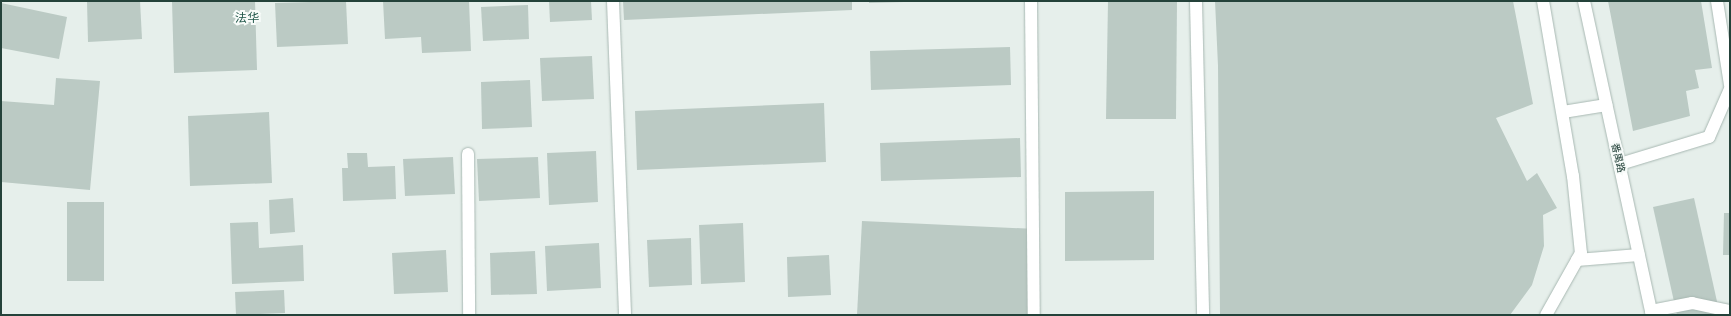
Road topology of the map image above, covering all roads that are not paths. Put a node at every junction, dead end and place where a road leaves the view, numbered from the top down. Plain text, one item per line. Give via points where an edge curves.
1 (613, 1) edge
2 (1031, 1) edge
3 (1196, 1) edge
4 (1543, 1) edge
5 (1584, 1) edge
6 (1716, 1) edge
7 (1730, 85) edge
8 (1730, 89) edge
9 (1606, 105) junction
10 (1563, 112) junction
11 (468, 154) dead end
12 (1620, 164) junction
13 (1639, 255) junction
14 (1577, 260) junction
15 (1730, 311) edge
16 (1652, 313) edge
17 (469, 315) edge
18 (625, 315) edge
19 (1034, 315) edge
20 (1203, 315) edge
21 (1546, 315) edge

1 - 18 street
2 - 19 street
3 - 20 street
4 - 10 street
5 - 9 street, 番禺路
6 - 7 street
8 - 12 street via 1710,137
9 - 10 street
9 - 12 street, 番禺路
10 - 14 street via 1581,253
11 - 17 street
12 - 13 street, 番禺路
13 - 14 street
13 - 16 street, 番禺路
14 - 21 street
15 - 16 street via 1692,303

